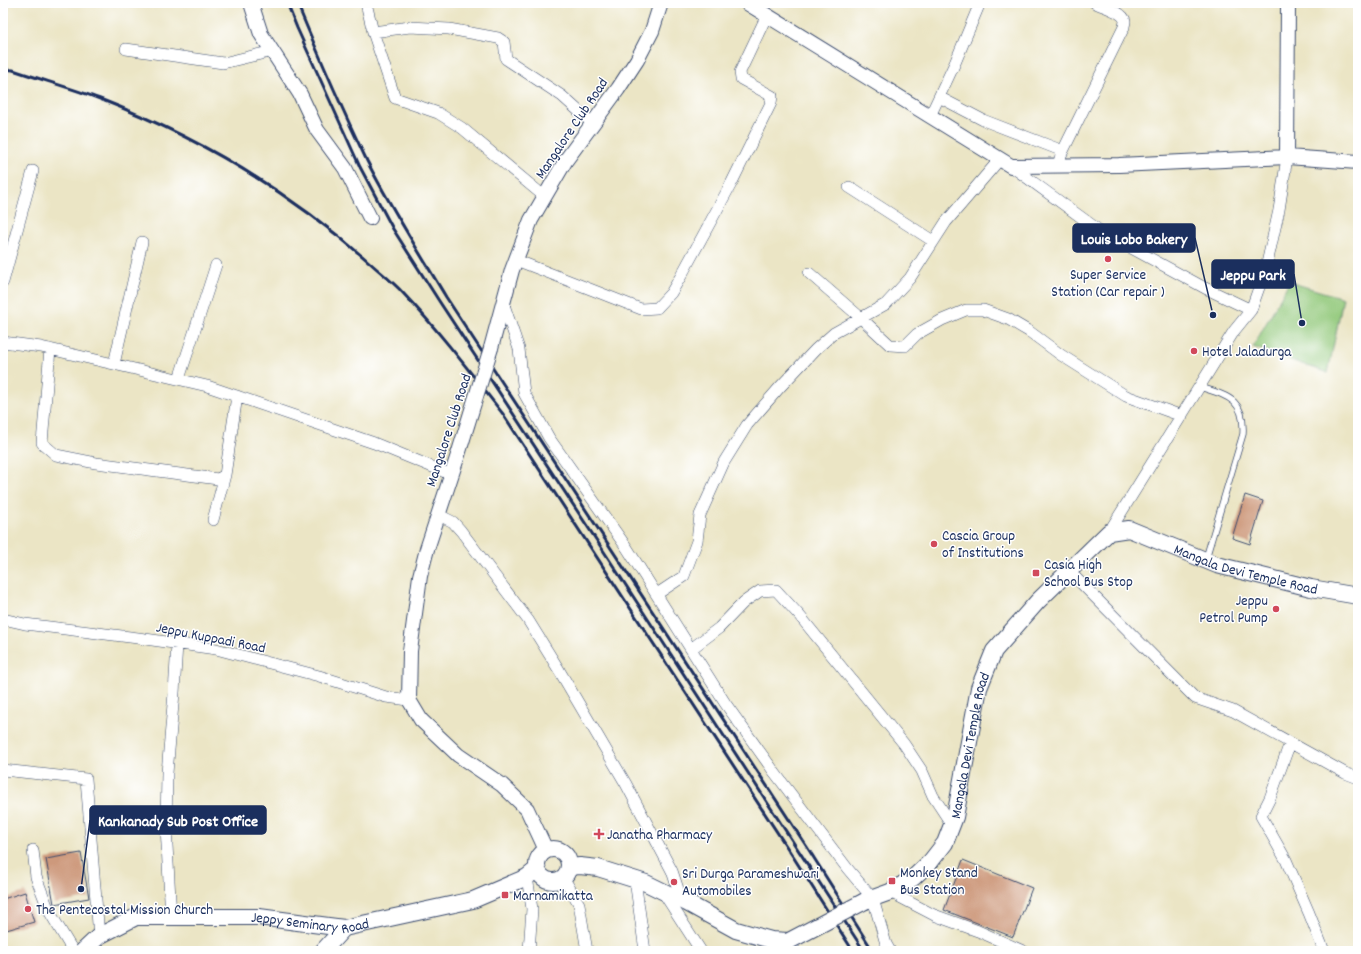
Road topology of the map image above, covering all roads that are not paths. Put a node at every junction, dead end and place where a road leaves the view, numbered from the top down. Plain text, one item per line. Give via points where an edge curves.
1 (251, 3) edge
2 (366, 3) edge
3 (662, 3) edge
4 (748, 3) edge
5 (980, 3) edge
6 (1096, 3) edge
7 (1288, 3) edge
8 (767, 15) junction
9 (373, 32) junction
10 (126, 49) dead end
11 (273, 51) junction
12 (939, 97) junction
13 (930, 116) junction
14 (592, 123) junction
15 (1063, 151) junction
16 (1287, 157) junction
17 (1358, 162) edge
18 (1006, 163) junction
19 (1058, 166) junction
20 (33, 171) dead end
21 (849, 186) dead end
22 (545, 196) junction
23 (370, 218) dead end
24 (934, 241) junction
25 (142, 242) dead end
26 (516, 260) junction
27 (216, 265) dead end
28 (809, 273) dead end
29 (3, 282) edge
30 (503, 302) junction
31 (1251, 310) junction
32 (861, 318) junction
33 (3, 342) edge
34 (50, 349) junction
35 (114, 364) junction
36 (179, 379) junction
37 (1200, 387) junction
38 (237, 396) junction
39 (1182, 416) junction
40 (225, 475) junction
41 (452, 475) junction
42 (438, 514) junction
43 (213, 520) dead end
44 (1109, 532) junction
45 (1205, 560) junction
46 (1069, 571) junction
47 (657, 594) junction
48 (1358, 596) edge
49 (3, 619) edge
50 (177, 644) junction
51 (691, 649) junction
52 (409, 700) junction
53 (1290, 743) junction
54 (3, 770) edge
55 (1358, 778) edge
56 (952, 825) junction
57 (33, 850) dead end
58 (546, 850) junction
59 (566, 872) junction
60 (532, 873) junction
61 (635, 880) junction
62 (663, 892) junction
63 (890, 892) junction
64 (869, 900) junction
65 (682, 901) junction
66 (171, 917) junction
67 (344, 928) junction
68 (99, 936) junction
69 (792, 946) edge
70 (72, 951) edge
71 (83, 951) edge
72 (323, 951) edge
73 (529, 951) edge
74 (587, 951) edge
75 (645, 951) edge
76 (701, 951) edge
77 (890, 951) edge
78 (1023, 951) edge
79 (1324, 951) edge

1 - 11 street via 261,34
2 - 9 street
3 - 14 street, Mangalore Club Road via 652,31 637,60
4 - 8 street
5 - 12 street
6 - 15 street via 1124,16 1124,27
7 - 16 street
8 - 13 street
8 - 26 street via 740,72 741,79 746,83 772,96 771,103 731,184 671,293 657,308 641,309
9 - 14 street via 410,27 449,29 498,38 504,42 506,59 562,96
9 - 22 street via 395,98 438,112 462,128
10 - 11 street via 223,63
11 - 23 street via 300,94 317,130 345,168
12 - 13 street
12 - 15 street via 983,120
13 - 18 street
14 - 22 street, Mangalore Club Road
15 - 19 street
16 - 17 street
16 - 19 street
16 - 31 street via 1266,268
18 - 19 street
18 - 24 street via 946,222
18 - 31 street via 1100,231
20 - 29 street
21 - 24 street
22 - 26 street, Mangalore Club Road via 531,220
24 - 32 street via 910,278 886,304
25 - 35 street
26 - 30 street, Mangalore Club Road
27 - 36 street
28 - 32 street
30 - 41 street, Mangalore Club Road, bridge
30 - 47 street via 519,349 524,393 549,438
31 - 37 street via 1234,331
32 - 39 street via 890,345 905,346 918,334 942,320 966,310 984,310 1008,319 1030,332 1126,396
32 - 47 street via 834,333 816,349 747,425 724,462 700,515 697,541 684,576
33 - 34 street
34 - 35 street
34 - 40 street via 42,444 56,455 96,464 218,479
35 - 36 street
36 - 38 street
37 - 39 street
37 - 45 lane via 1223,395 1235,403 1242,412 1244,423 1243,434
38 - 40 street
38 - 41 street via 374,443
39 - 44 street
40 - 43 street
41 - 42 street, Mangalore Club Road
42 - 52 street, Mangalore Club Road via 420,576 410,651
42 - 65 street via 453,522 462,531 544,645 629,791 672,871
44 - 45 main road, Mangala Devi Temple Road via 1129,529
44 - 46 main road, Mangala Devi Temple Road
45 - 48 main road, Mangala Devi Temple Road via 1311,588
46 - 53 street via 1195,698 1233,711
46 - 56 main road, Mangala Devi Temple Road via 1038,601 994,651 979,688
47 - 51 street
49 - 50 street, Jeppu Kuppadi Road
50 - 52 street, Jeppu Kuppadi Road via 216,650 319,676 386,697
50 - 66 street via 166,773
51 - 56 street via 719,628 744,602 760,591 776,590 904,744 922,771 932,796
51 - 64 street via 725,703
52 - 58 street via 421,720 458,755 502,785 527,809
53 - 55 street
53 - 79 street via 1261,816 1286,860
54 - 68 street via 86,780
56 - 63 main road, Mangala Devi Temple Road via 945,843 931,861 913,878
57 - 70 street via 36,877 48,911
58 - 59 main road via 553,849 564,853 568,862
58 - 60 main road via 538,858
59 - 60 main road via 559,880 552,881
59 - 61 main road, Mangala Devi Temple Road via 580,866 598,868
59 - 74 street via 579,904
60 - 67 main road, Jeppy Seminary Road via 473,900
60 - 73 street
61 - 62 main road, Mangala Devi Temple Road
61 - 75 street
62 - 65 main road, Mangala Devi Temple Road
62 - 76 street
63 - 64 main road, Mangala Devi Temple Road
63 - 78 street via 934,915
64 - 69 main road, Mangala Devi Temple Road, bridge
64 - 77 street
65 - 69 main road, Mangala Devi Temple Road via 736,930
66 - 67 main road, Jeppy Seminary Road via 259,917
66 - 68 main road, Jeppy Seminary Road via 136,917
67 - 72 main road
68 - 71 main road, Jeppy Seminary Road

